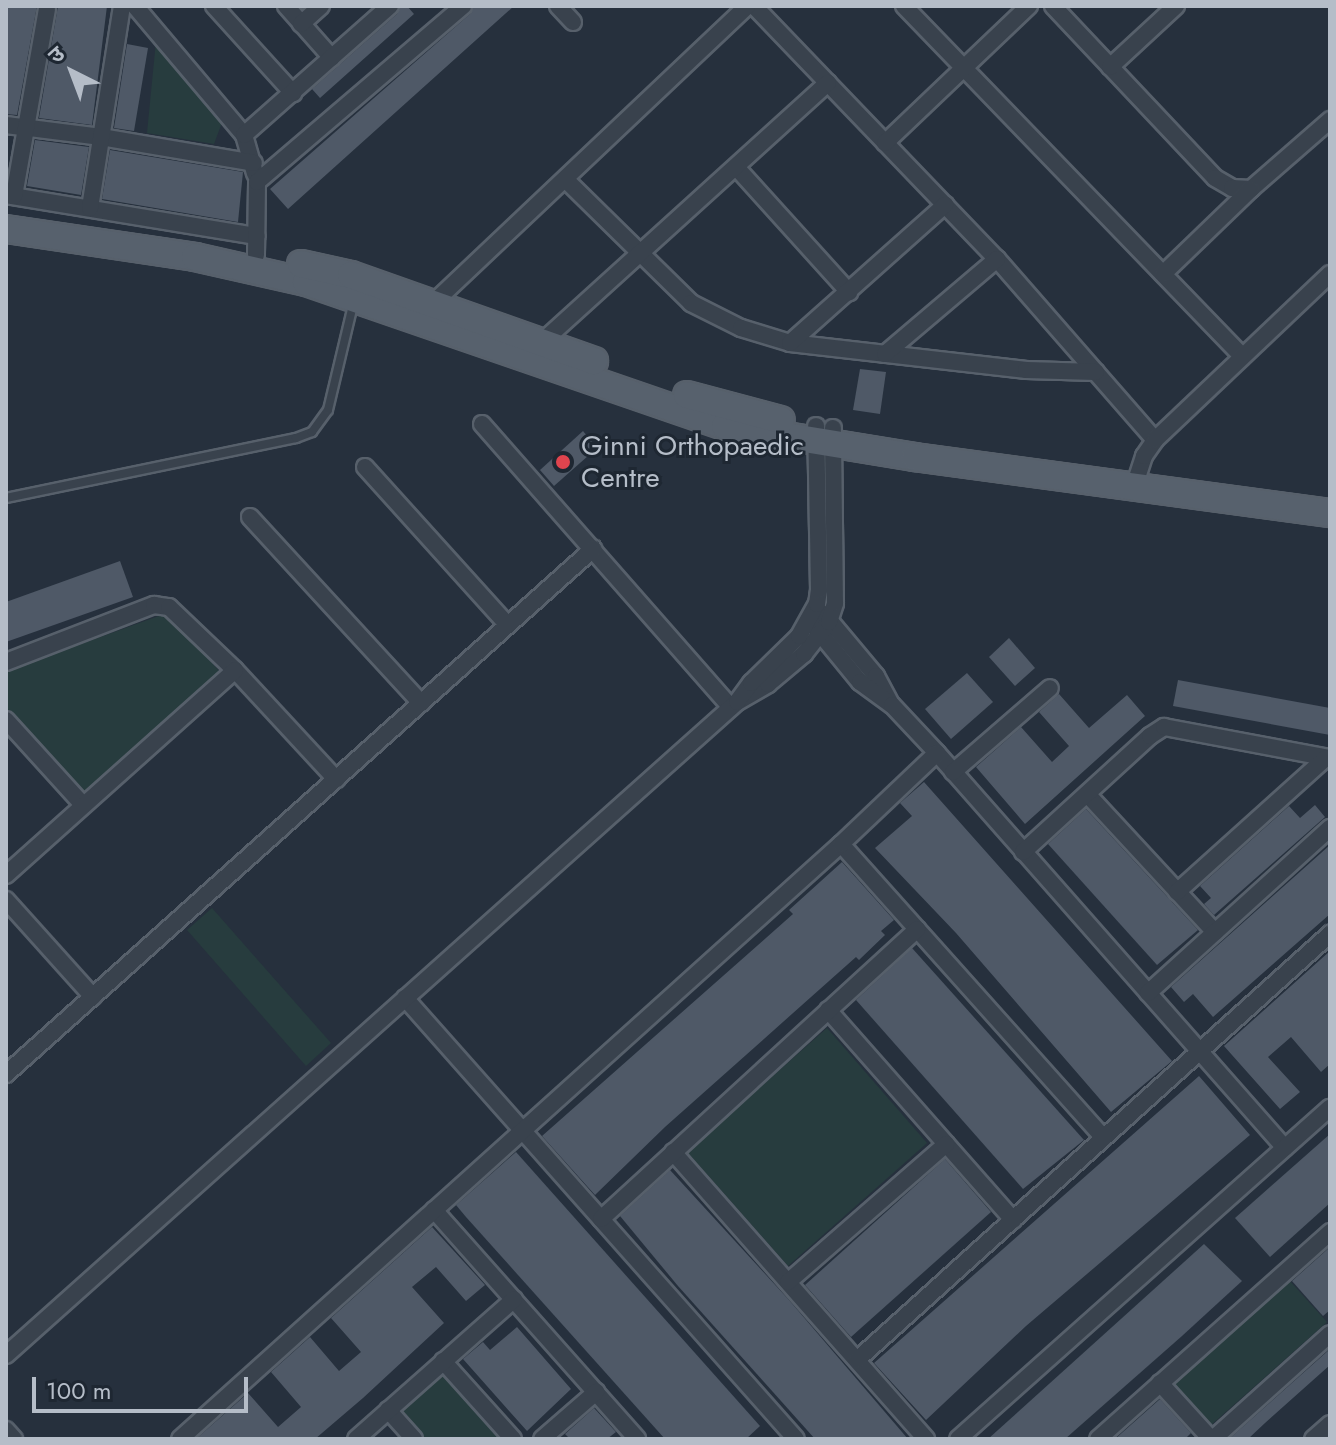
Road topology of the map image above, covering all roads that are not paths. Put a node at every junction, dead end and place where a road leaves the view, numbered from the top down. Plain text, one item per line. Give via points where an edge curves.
1 (122, 6) edge
2 (135, 6) edge
3 (214, 6) edge
4 (286, 6) edge
5 (321, 6) edge
6 (390, 6) edge
7 (463, 6) edge
8 (558, 6) edge
9 (747, 6) edge
10 (754, 6) edge
11 (904, 6) edge
12 (1029, 6) edge
13 (1053, 6) edge
14 (1176, 6) edge
15 (47, 9) dead end
16 (573, 22) dead end
17 (301, 24) junction
18 (332, 58) junction
19 (963, 67) junction
20 (1110, 67) junction
21 (828, 83) junction
22 (293, 93) junction
23 (1330, 120) edge
24 (6, 125) edge
25 (27, 127) junction
26 (244, 135) junction
27 (101, 137) junction
28 (885, 143) junction
29 (254, 163) junction
30 (736, 167) junction
31 (565, 179) junction
32 (257, 182) junction
33 (1251, 189) junction
34 (9, 201) edge
35 (945, 205) junction
36 (90, 208) junction
37 (6, 229) edge
38 (257, 246) junction
39 (640, 254) junction
40 (997, 259) junction
41 (1163, 274) junction
42 (1330, 274) edge
43 (849, 292) junction
44 (356, 297) junction
45 (425, 311) junction
46 (542, 342) junction
47 (790, 343) junction
48 (885, 354) junction
49 (1241, 355) junction
50 (1096, 372) junction
51 (482, 424) dead end
52 (825, 435) junction
53 (1155, 440) junction
54 (365, 467) dead end
55 (1136, 479) junction
56 (1330, 497) edge
57 (6, 498) edge
58 (1330, 513) edge
59 (250, 517) dead end
60 (593, 549) junction
61 (817, 604) junction
62 (810, 621) junction
63 (508, 625) junction
64 (825, 628) junction
65 (6, 662) edge
66 (235, 670) junction
67 (1050, 688) dead end
68 (421, 703) junction
69 (734, 704) junction
70 (6, 720) edge
71 (937, 753) junction
72 (1328, 758) edge
73 (953, 772) junction
74 (336, 779) junction
75 (1088, 795) junction
76 (83, 805) junction
77 (1330, 828) edge
78 (841, 844) junction
79 (1023, 852) junction
80 (6, 875) edge
81 (1177, 892) junction
82 (6, 900) edge
83 (917, 929) junction
84 (1215, 932) junction
85 (1330, 934) edge
86 (1148, 993) junction
87 (93, 997) junction
88 (405, 998) junction
89 (828, 1010) junction
90 (1200, 1051) junction
91 (7, 1072) edge
92 (1330, 1108) edge
93 (523, 1131) junction
94 (1104, 1138) junction
95 (946, 1144) junction
96 (1285, 1148) junction
97 (673, 1152) junction
98 (434, 1210) junction
99 (601, 1219) junction
100 (1013, 1220) junction
101 (1330, 1232) edge
102 (788, 1282) junction
103 (514, 1299) junction
104 (1330, 1334) edge
105 (6, 1355) edge
106 (857, 1360) junction
107 (443, 1361) junction
108 (1160, 1383) junction
109 (596, 1392) junction
110 (388, 1410) junction
111 (1330, 1424) edge
112 (6, 1430) edge
113 (788, 1436) edge
114 (14, 1439) edge
115 (180, 1439) edge
116 (356, 1439) edge
117 (414, 1439) edge
118 (513, 1439) edge
119 (542, 1439) edge
120 (637, 1439) edge
121 (926, 1439) edge
122 (960, 1439) edge
123 (1098, 1439) edge
124 (1212, 1439) edge
125 (1313, 1439) edge

1 - 27 street
2 - 26 street
3 - 22 street
4 - 17 street
5 - 17 street
6 - 18 street
7 - 32 street
8 - 16 street
9 - 31 street
10 - 21 street
11 - 19 street
12 - 19 street
13 - 20 street
14 - 20 street
15 - 25 street
17 - 18 street
18 - 22 street
19 - 28 street
19 - 41 street
20 - 33 street via 1215,178 1232,188
21 - 28 street
21 - 30 street
22 - 26 street
23 - 33 street
24 - 25 street
25 - 27 street
25 - 34 street
26 - 29 street
27 - 29 street
27 - 36 street
28 - 35 street
29 - 32 street
30 - 39 street
30 - 43 street
31 - 39 street
31 - 45 street
32 - 38 street
33 - 41 street
34 - 36 street
34 - 38 main road
35 - 40 street
35 - 43 street
36 - 38 street
37 - 44 main road via 195,257
38 - 45 main road via 351,275
39 - 46 street
39 - 47 street via 691,303 717,319
40 - 48 street
40 - 50 street
41 - 49 street
42 - 49 street
43 - 47 street
44 - 45 main road
44 - 57 lane via 328,410 312,432
45 - 46 main road
45 - 52 main road via 725,426
46 - 52 main road via 701,400
47 - 48 street
48 - 50 street
49 - 53 street
50 - 53 street
51 - 60 street
52 - 55 main road
52 - 61 street
52 - 64 street via 835,603
53 - 55 street
54 - 63 street
55 - 56 main road
55 - 58 main road
59 - 68 street
60 - 63 street
60 - 69 street
61 - 62 street
61 - 64 street
62 - 64 street
62 - 69 street
63 - 68 street
64 - 69 street via 804,654
64 - 71 street via 876,676 892,705
65 - 66 street via 161,605 177,613
66 - 74 street
66 - 76 street
67 - 73 street
68 - 74 street
69 - 88 street
70 - 76 street
71 - 73 street
71 - 78 street
72 - 75 street via 1164,727
72 - 81 street
73 - 79 street
74 - 87 street
75 - 79 street
75 - 81 street
76 - 80 street
77 - 84 street
78 - 83 street
78 - 93 street
79 - 86 street
81 - 84 street
82 - 87 street
83 - 89 street
83 - 94 street
84 - 86 street
85 - 90 street
86 - 90 street
87 - 91 street
88 - 93 street
88 - 105 street
89 - 95 street
89 - 97 street
90 - 94 street
90 - 96 street
92 - 96 street
93 - 98 street
93 - 99 street
94 - 100 street
95 - 100 street
95 - 102 street
96 - 122 street
97 - 99 street
97 - 102 street
98 - 103 street
98 - 115 street
99 - 113 street
100 - 106 street
101 - 108 street
102 - 106 street
103 - 107 street
103 - 109 street
104 - 124 street
106 - 121 street
107 - 110 street
107 - 118 street
108 - 123 street
108 - 124 street
109 - 119 street
109 - 120 street
110 - 116 street
110 - 117 street
111 - 125 street
112 - 114 street

